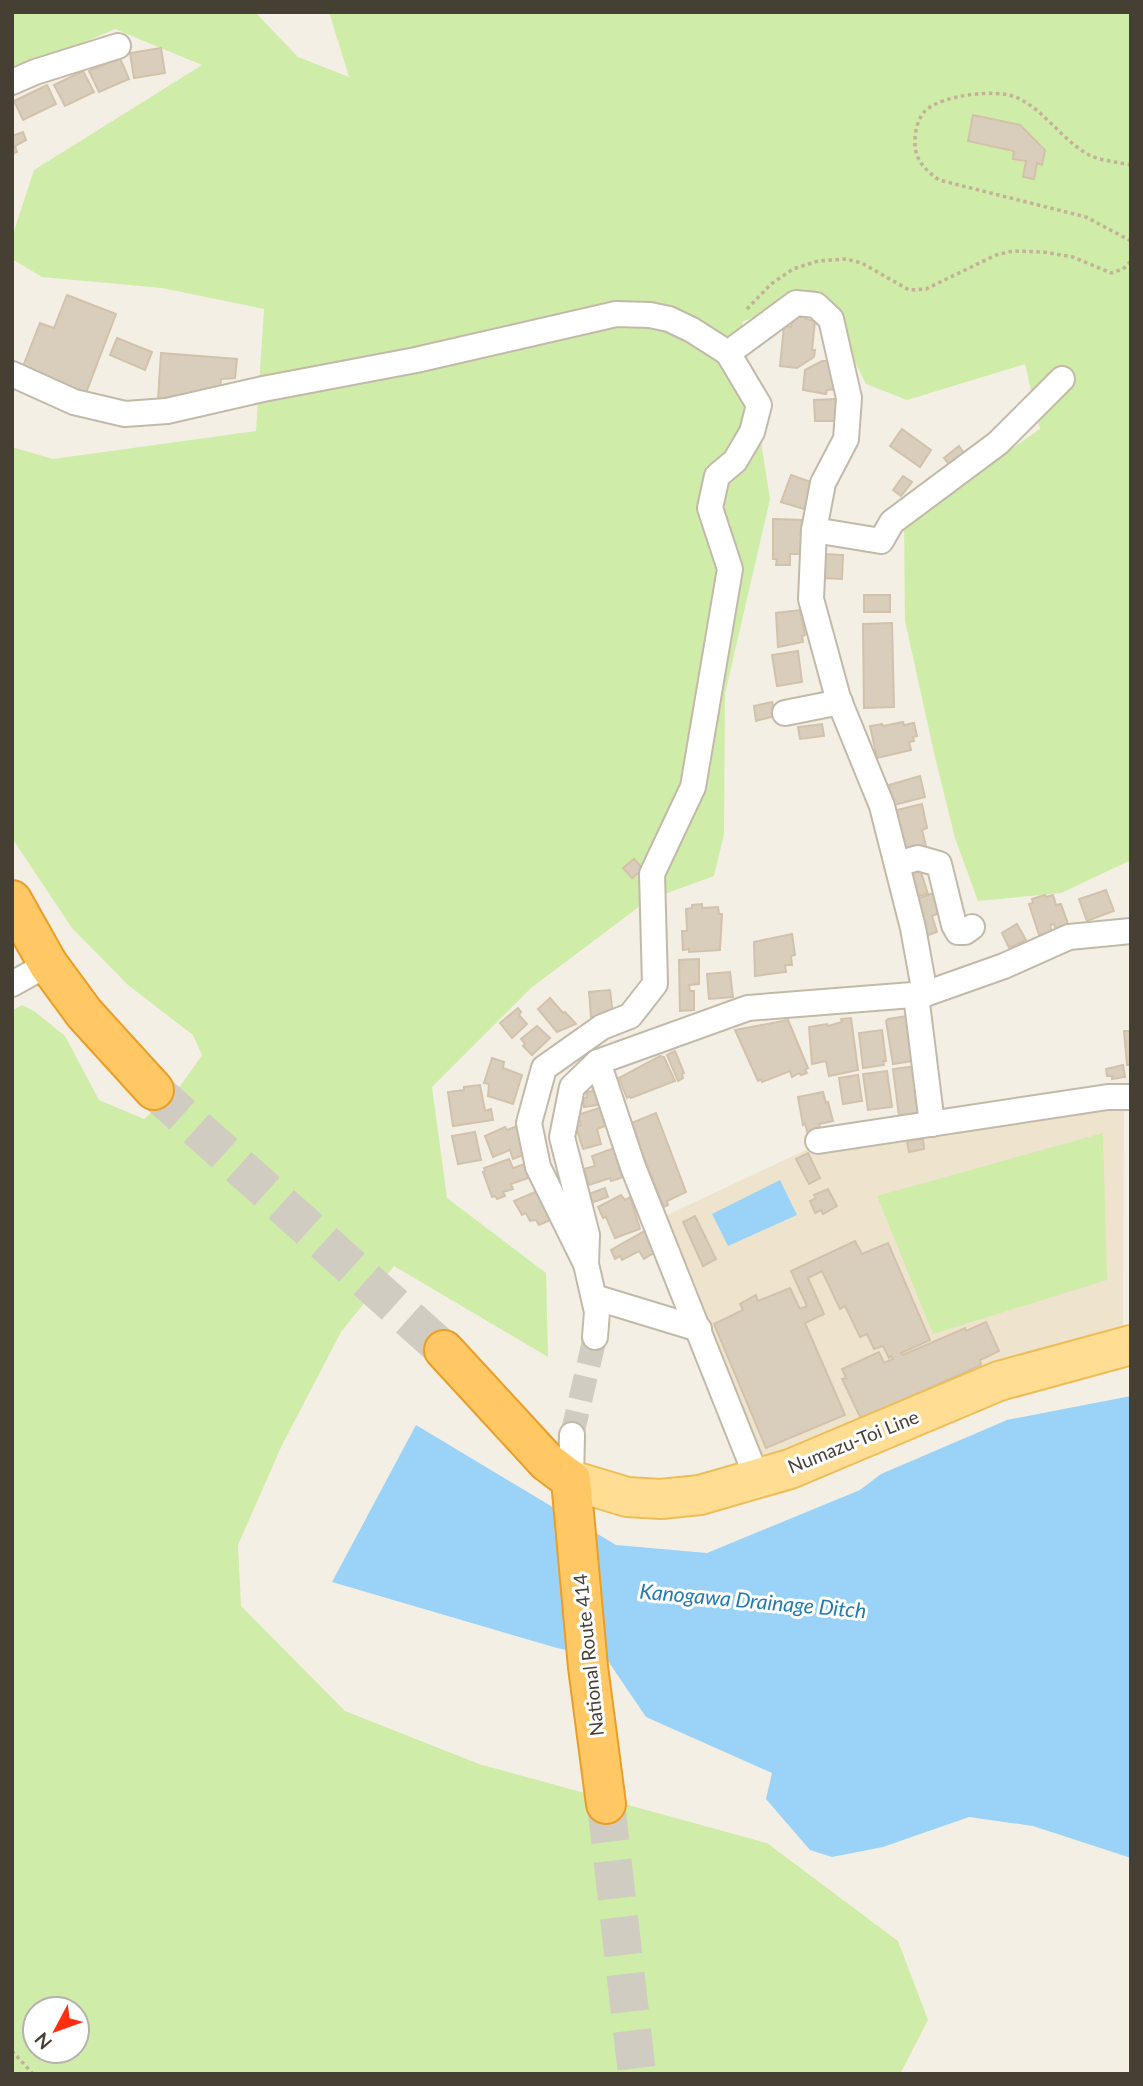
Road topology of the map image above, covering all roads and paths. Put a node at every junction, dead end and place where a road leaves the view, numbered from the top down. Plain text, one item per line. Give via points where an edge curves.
1 (118, 46) dead end
2 (12, 82) edge
3 (1131, 165) edge
4 (1131, 241) edge
5 (1131, 261) edge
6 (743, 312) dead end
7 (728, 352) junction
8 (12, 374) edge
9 (1049, 384) dead end
10 (814, 530) junction
11 (840, 702) junction
12 (785, 713) dead end
13 (897, 864) junction
14 (12, 900) edge
15 (972, 927) dead end
16 (1131, 931) edge
17 (48, 964) junction
18 (12, 984) edge
19 (920, 995) junction
20 (598, 1062) junction
21 (154, 1090) tunnel mouth
22 (1131, 1097) edge
23 (932, 1124) junction
24 (818, 1142) dead end
25 (586, 1264) junction
26 (594, 1297) junction
27 (699, 1329) junction
28 (595, 1337) tunnel mouth
29 (1131, 1345) edge
30 (444, 1350) tunnel mouth
31 (572, 1435) tunnel mouth
32 (757, 1478) junction
33 (572, 1493) junction
34 (606, 1804) tunnel mouth
35 (12, 2051) edge
36 (33, 2074) edge

1 - 2 street
3 - 4 path via 1090,156 1030,105 998,93 940,102 925,111 914,142 918,159 939,180 1086,218
5 - 6 path via 1111,273 1073,257 1013,251 926,289 909,290 862,263 818,261 793,269
7 - 8 street via 669,320 616,314 167,411 125,414 74,402
7 - 10 street via 796,303 816,305 831,319 849,398 846,439 823,483
7 - 25 street via 759,405 752,432 735,461 717,476 710,508 730,569 693,787 652,874 655,984 631,1016 602,1027 544,1068 529,1123 538,1167
9 - 10 street via 998,443 892,522 881,541
10 - 11 street via 811,599
11 - 12 street
11 - 13 street via 882,806
13 - 15 street via 918,858 939,864 954,925 958,932
13 - 19 street via 913,928
14 - 17 highway
16 - 19 street via 1069,937
17 - 18 street
17 - 21 highway
19 - 20 street via 748,1008
19 - 23 street
20 - 25 street via 572,1087 562,1137 587,1235
20 - 27 street
22 - 23 street
23 - 24 street
25 - 26 street
26 - 27 street
26 - 28 street
27 - 32 street
29 - 32 main road, Numazu-Toi Line via 999,1381 790,1469
30 - 33 highway
31 - 33 street
32 - 33 main road, Numazu-Toi Line via 700,1495 661,1499
33 - 34 highway, National Route 414
35 - 36 path

